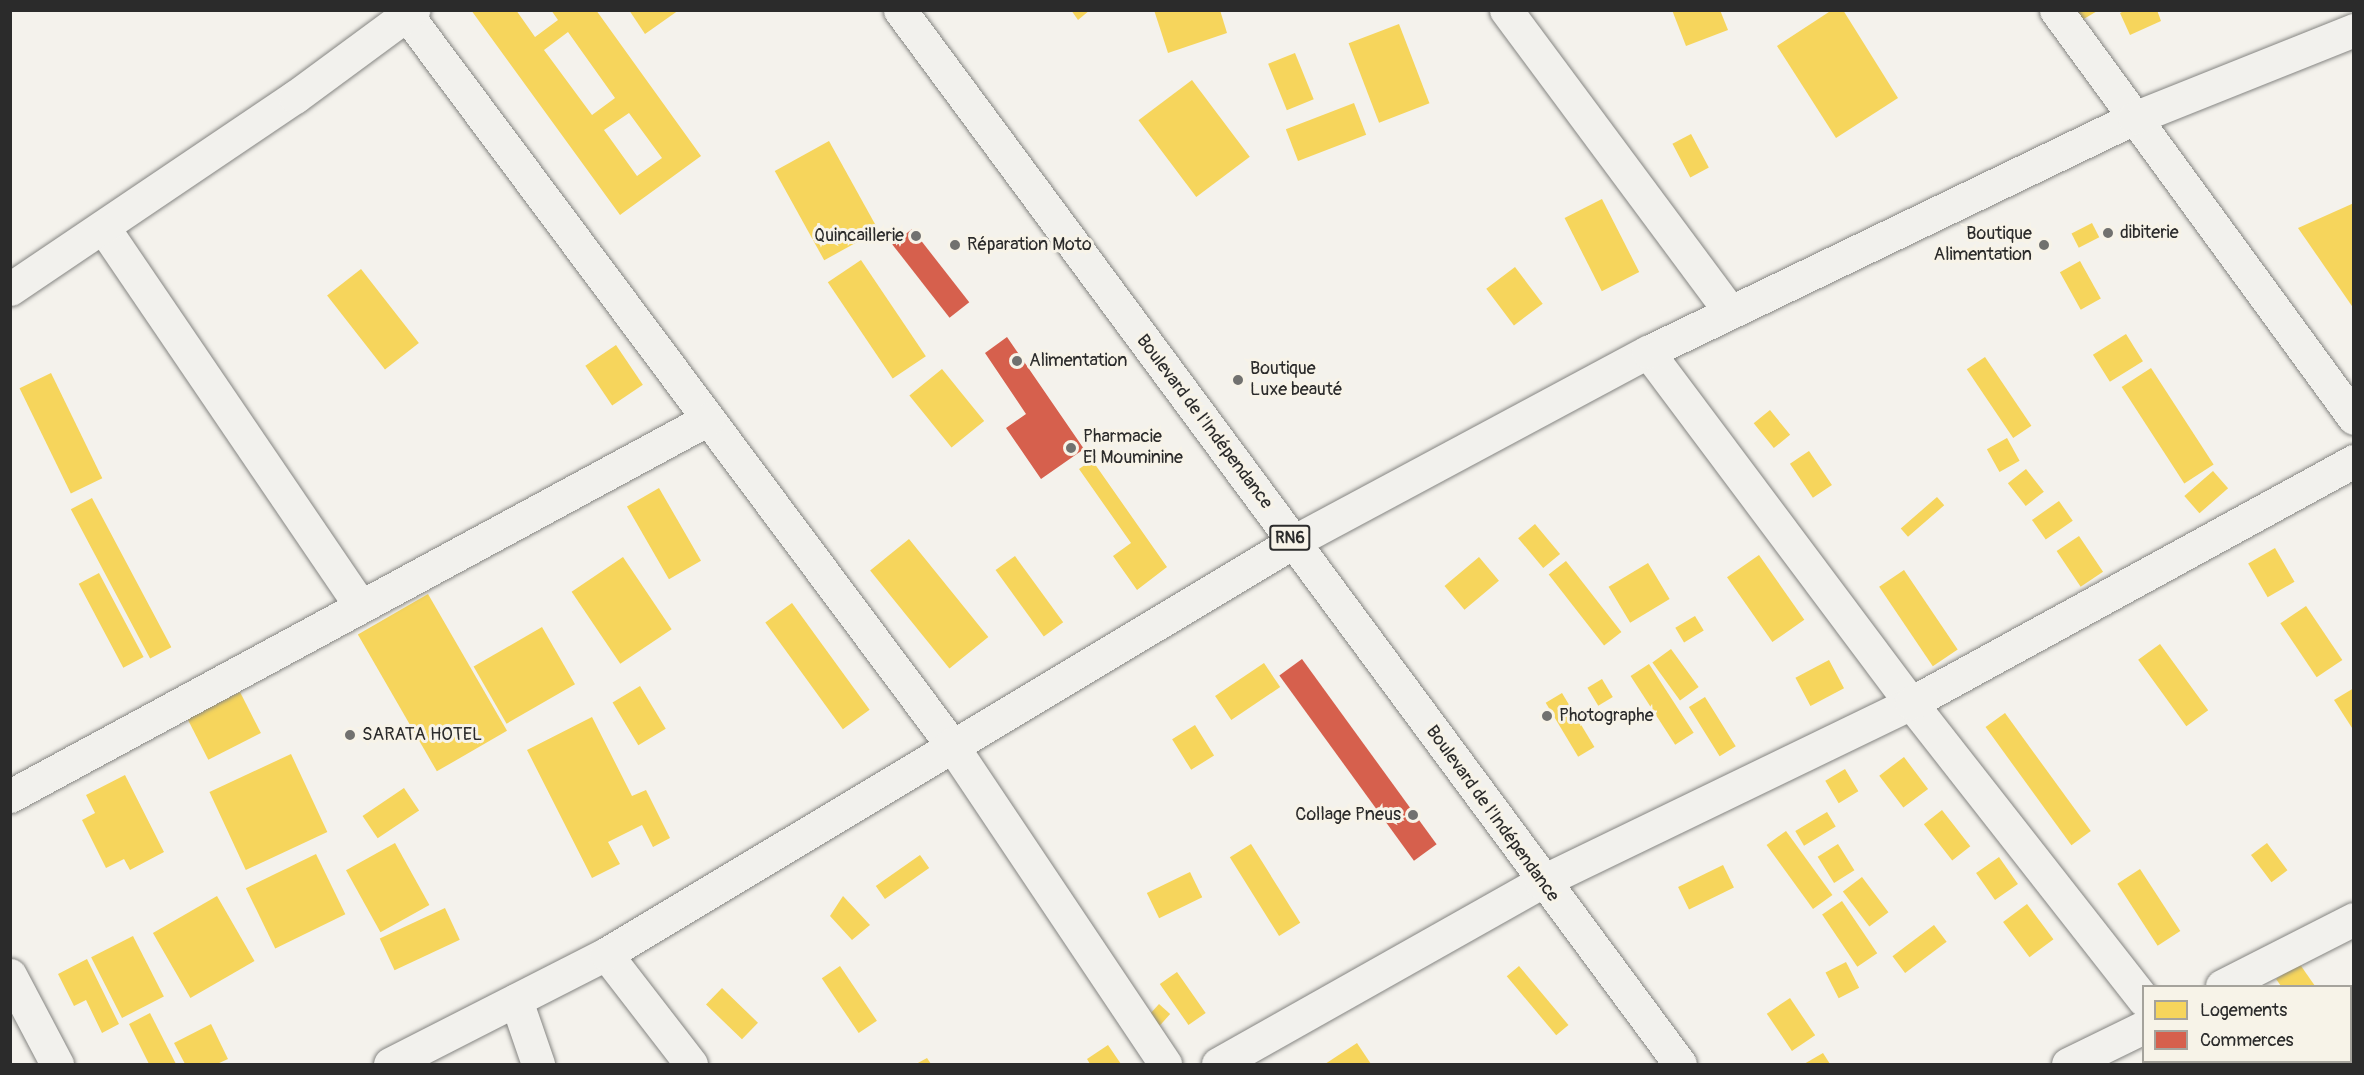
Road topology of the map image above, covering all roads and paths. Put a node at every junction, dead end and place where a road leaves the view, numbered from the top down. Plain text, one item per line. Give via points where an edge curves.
1 (900, 10) edge
2 (1506, 10) edge
3 (2056, 10) edge
4 (410, 13) edge
5 (2354, 30) edge
6 (2134, 117) junction
7 (103, 227) junction
8 (10, 289) edge
9 (1730, 312) junction
10 (1647, 352) junction
11 (708, 418) junction
12 (2354, 418) edge
13 (2354, 461) edge
14 (1293, 542) junction
15 (361, 606) junction
16 (1911, 703) junction
17 (951, 744) junction
18 (10, 796) edge
19 (1541, 882) junction
20 (2354, 919) edge
21 (606, 954) junction
22 (10, 975) edge
23 (2226, 985) edge
24 (2142, 997) edge
25 (516, 1000) junction
26 (2142, 1028) edge
27 (57, 1065) edge
28 (390, 1065) edge
29 (538, 1065) edge
30 (691, 1065) edge
31 (1165, 1065) edge
32 (1218, 1065) edge
33 (1680, 1065) edge
34 (2067, 1065) edge

1 - 14 main road, Boulevard de l'Indépendance / RN6
2 - 9 main road
3 - 6 main road
4 - 7 main road via 295,97
4 - 11 main road
5 - 6 main road
6 - 9 main road
6 - 12 main road
7 - 8 main road
7 - 15 main road
9 - 10 main road
10 - 14 main road
10 - 16 main road
11 - 15 main road
11 - 17 main road
13 - 16 main road
14 - 17 main road
14 - 19 main road, Boulevard de l'Indépendance / RN6
15 - 18 main road
16 - 19 main road
16 - 24 main road
17 - 21 main road
17 - 31 main road
19 - 32 main road
19 - 33 main road, Boulevard de l'Indépendance / RN6
20 - 23 main road
21 - 25 main road
21 - 30 main road
22 - 27 main road
25 - 28 main road
25 - 29 main road
26 - 34 main road

